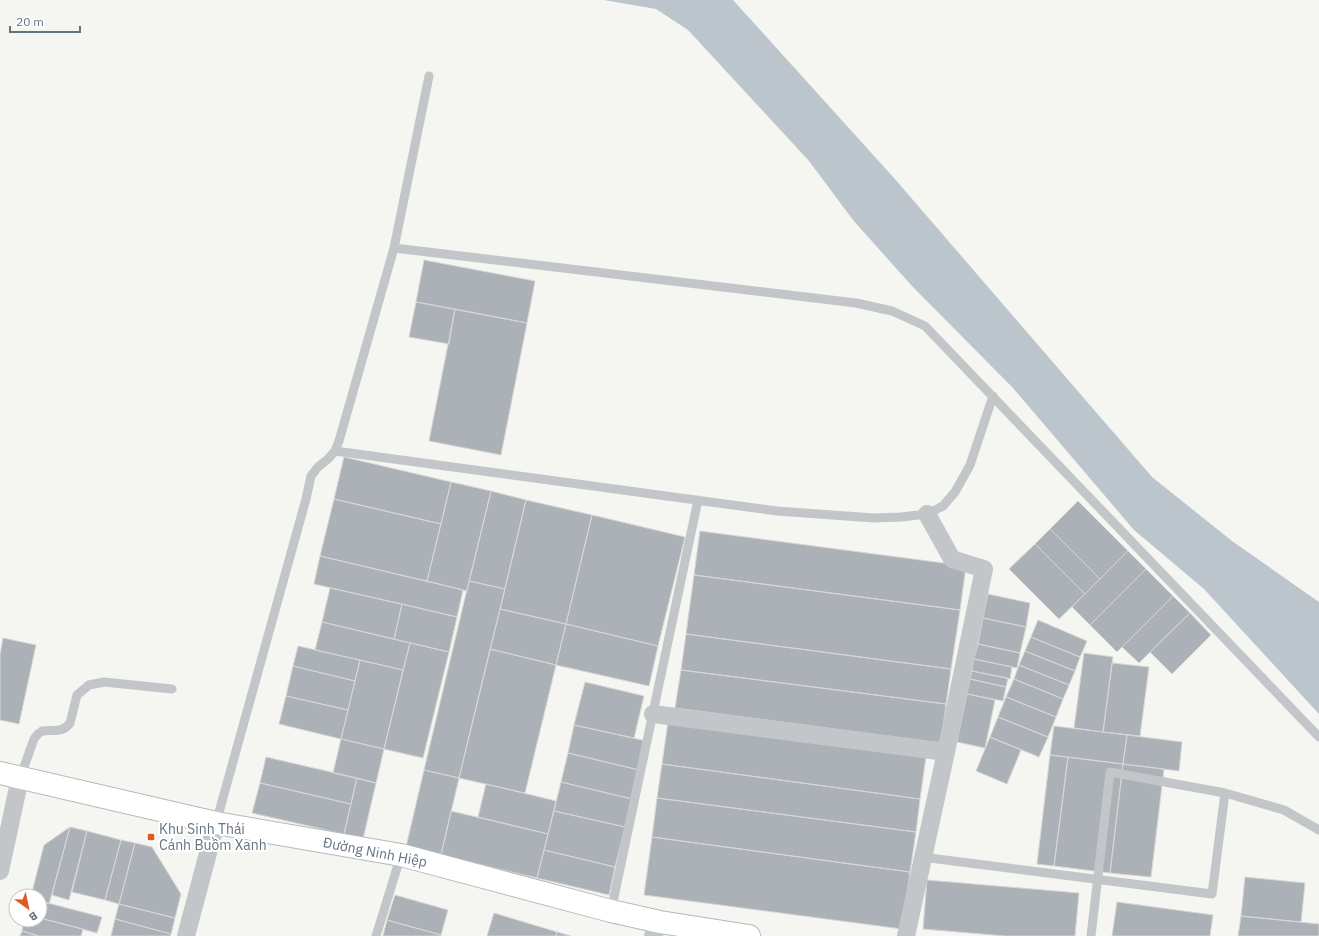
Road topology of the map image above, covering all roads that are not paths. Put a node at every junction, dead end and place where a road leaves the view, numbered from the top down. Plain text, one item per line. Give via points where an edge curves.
1 (429, 76) dead end
2 (394, 248) junction
3 (993, 396) junction
4 (335, 451) junction
5 (698, 500) junction
6 (927, 514) junction
7 (172, 690) dead end
8 (653, 714) junction
9 (1319, 736) edge
10 (946, 752) junction
11 (10, 776) edge
12 (1224, 793) junction
13 (216, 823) junction
14 (1319, 830) edge
15 (401, 854) junction
16 (922, 857) junction
17 (0, 871) edge
18 (1098, 879) junction
19 (611, 912) junction
20 (657, 929) edge
21 (186, 936) edge
22 (376, 936) edge
23 (749, 936) edge
24 (906, 936) edge
25 (1091, 936) edge

1 - 2 lane
2 - 3 lane via 856,303 892,311 925,326
2 - 4 lane
3 - 6 lane via 970,465 956,492 942,506
3 - 9 lane
4 - 5 lane
4 - 13 lane via 311,476
5 - 6 lane via 777,511 874,518
5 - 8 lane
6 - 10 street via 952,559 984,569
7 - 11 lane via 104,682 88,685 76,695 67,727 58,731 42,731 35,736
8 - 10 street
8 - 19 lane
10 - 16 street
11 - 13 main road, Đường Ninh Hiệp
11 - 17 street
12 - 14 lane via 1284,810
12 - 18 lane via 1212,894
12 - 18 lane via 1110,772
13 - 15 main road, Đường Ninh Hiệp
13 - 21 street
15 - 19 main road, Đường Ninh Hiệp
15 - 22 lane
16 - 18 lane
16 - 24 street
18 - 25 lane
19 - 20 main road, Đường Ninh Hiệp
20 - 23 main road, Đường Ninh Hiệp

